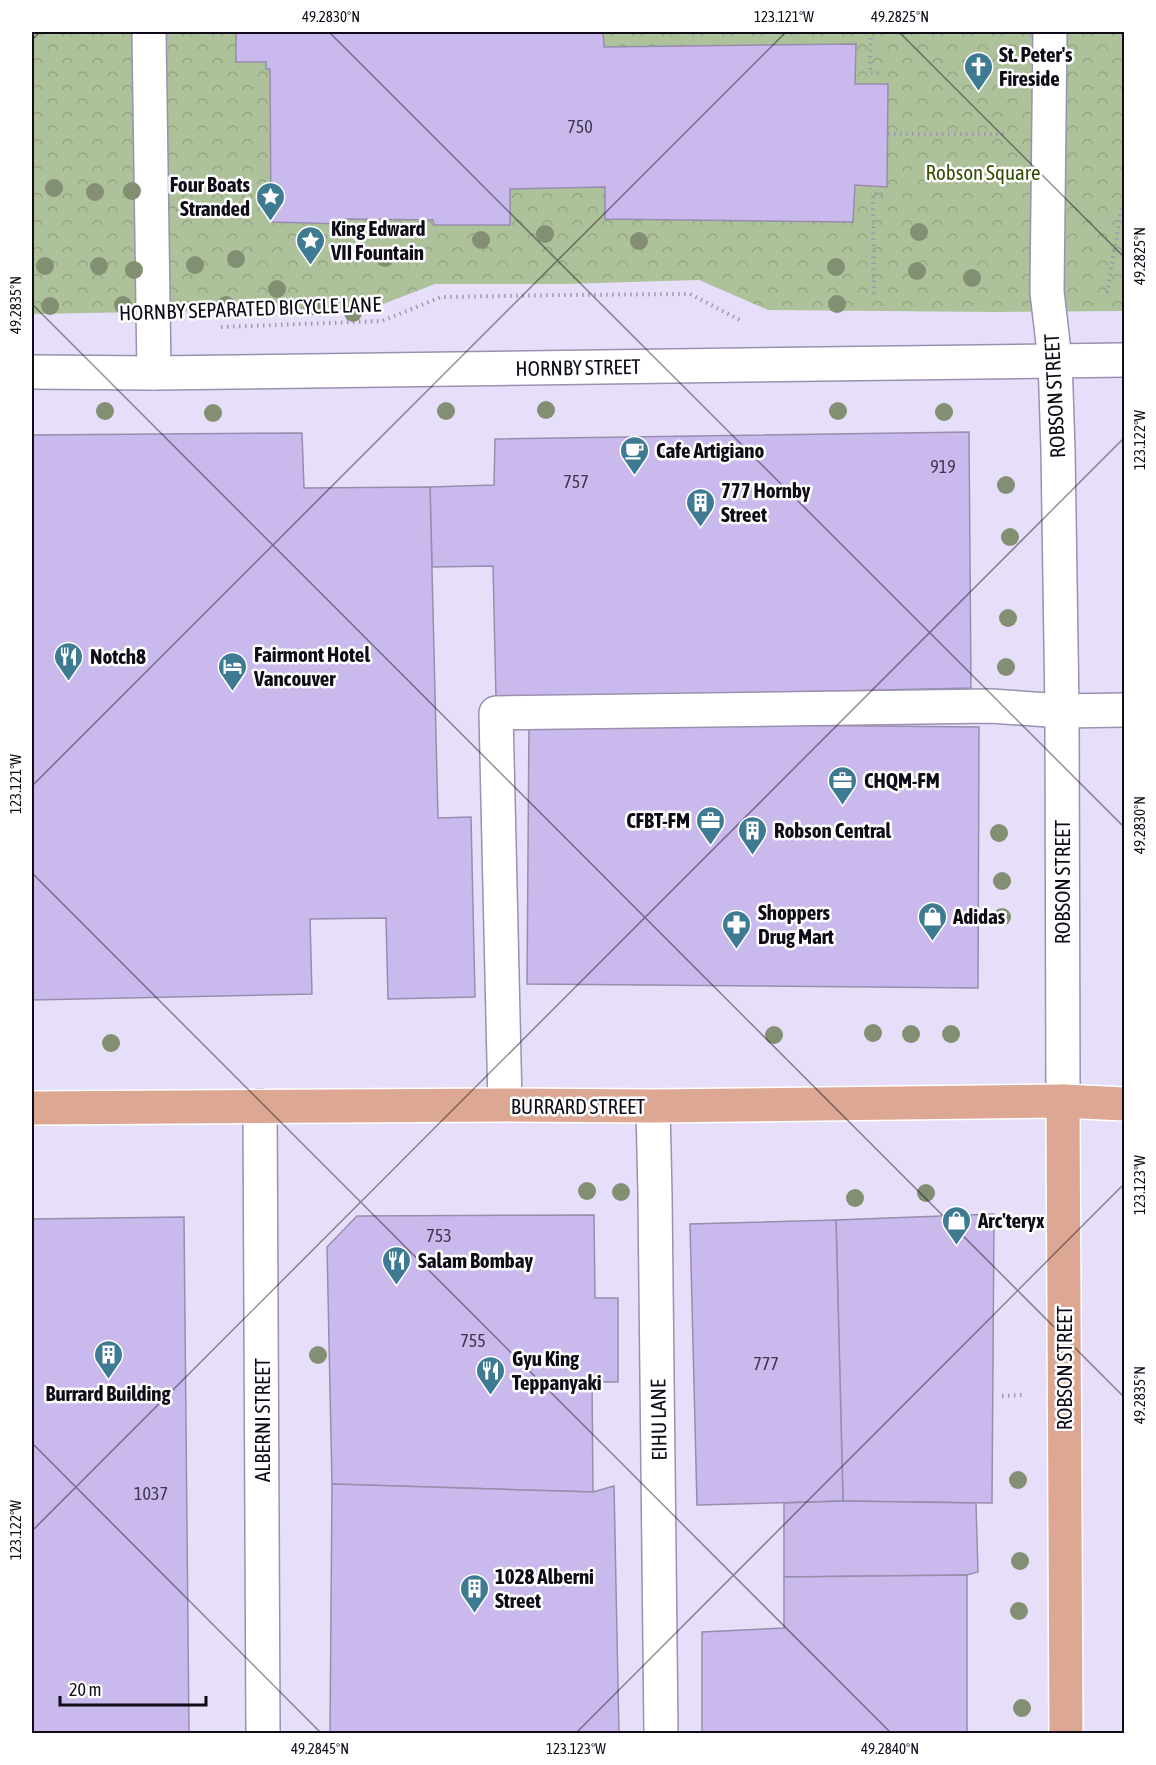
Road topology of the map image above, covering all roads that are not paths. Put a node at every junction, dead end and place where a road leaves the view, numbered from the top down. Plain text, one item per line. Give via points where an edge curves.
1 (149, 32) edge
2 (1050, 32) edge
3 (1054, 360) junction
4 (1125, 360) edge
5 (32, 372) edge
6 (154, 374) junction
7 (1125, 710) edge
8 (1062, 711) junction
9 (1063, 1101) junction
10 (1125, 1104) edge
11 (505, 1105) junction
12 (653, 1106) junction
13 (260, 1107) junction
14 (32, 1108) edge
15 (263, 1734) edge
16 (661, 1734) edge
17 (1065, 1734) edge

1 - 6 street
2 - 3 street, ROBSON STREET via 1047,292
3 - 4 street, HORNBY STREET
3 - 6 street, HORNBY STREET
3 - 8 street, ROBSON STREET
5 - 6 street, HORNBY STREET
7 - 8 street
8 - 9 street, ROBSON STREET
8 - 11 street via 991,706 495,713
9 - 10 main road, BURRARD STREET
9 - 12 main road, BURRARD STREET
9 - 17 main road, ROBSON STREET
11 - 12 main road, BURRARD STREET
11 - 13 main road, BURRARD STREET
12 - 16 street, EIHU LANE
13 - 14 main road, BURRARD STREET
13 - 15 street, ALBERNI STREET

